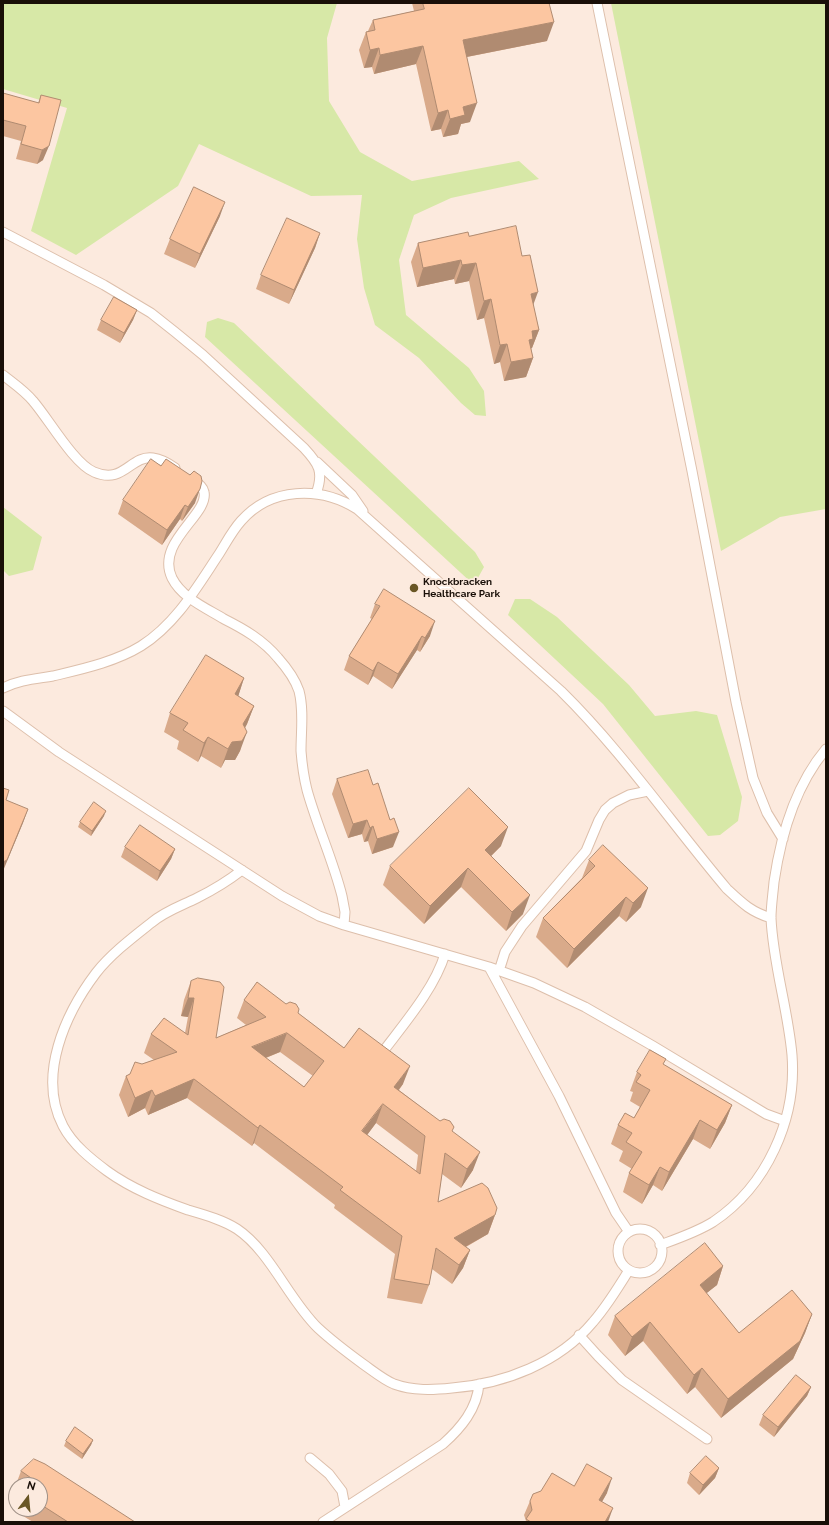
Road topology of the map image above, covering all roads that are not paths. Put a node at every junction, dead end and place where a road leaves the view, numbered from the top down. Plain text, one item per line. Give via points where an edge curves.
1 (597, 3) edge
2 (3, 232) edge
3 (3, 375) edge
4 (313, 458) junction
5 (316, 494) junction
6 (370, 520) junction
7 (189, 598) junction
8 (3, 688) edge
9 (3, 711) edge
10 (826, 749) edge
11 (648, 791) junction
12 (783, 839) junction
13 (242, 870) junction
14 (771, 918) junction
15 (344, 925) junction
16 (445, 954) junction
17 (488, 967) junction
18 (499, 971) junction
19 (379, 1057) edge
20 (785, 1121) junction
21 (629, 1232) junction
22 (660, 1245) junction
23 (629, 1270) junction
24 (580, 1335) junction
25 (479, 1384) junction
26 (707, 1439) dead end
27 (310, 1458) dead end
28 (346, 1507) junction
29 (323, 1522) edge

1 - 12 lane via 736,702 753,778 767,814
2 - 4 lane via 151,313 209,360
3 - 7 lane via 33,400 71,451 92,472 109,476 143,459 152,458 163,460 201,486 204,490 204,499 176,540 169,558 172,578 176,586
4 - 5 lane via 318,465 320,478
4 - 6 lane via 352,495
5 - 6 lane via 344,501
5 - 7 lane via 288,494 262,504 241,521
6 - 11 lane via 566,696
7 - 8 lane via 170,623 134,650 88,667 25,680
7 - 15 lane via 262,642 289,672 298,690 303,771 342,896
9 - 13 lane via 59,752
10 - 12 lane via 816,760 799,790
11 - 14 lane via 727,889 756,914
11 - 18 lane via 629,795 605,810 586,851 522,926 505,952
12 - 14 lane via 778,856
13 - 15 lane via 319,916
13 - 25 lane via 220,886 169,910 152,922 112,956 97,973 73,1010 58,1046 53,1079 57,1111 63,1127 74,1143 90,1158 131,1186 152,1197 237,1229 259,1251 316,1325 336,1344 388,1381 412,1389 434,1390
14 - 20 lane via 792,1055 790,1104
15 - 16 lane
16 - 17 lane
16 - 19 lane via 429,989
17 - 18 lane
17 - 21 lane via 560,1096 616,1213
18 - 20 lane via 534,983 585,1007 766,1114
20 - 22 lane via 766,1165 736,1203 713,1222 689,1235
21 - 22 lane via 642,1229 648,1231 658,1239
21 - 23 lane via 618,1248 620,1260
22 - 23 lane via 660,1259 650,1270
23 - 24 lane via 592,1324
24 - 25 lane via 551,1358 525,1371
24 - 26 lane via 622,1380
25 - 28 lane via 476,1401 457,1432 443,1444
27 - 28 lane via 325,1470 342,1491
28 - 29 lane

